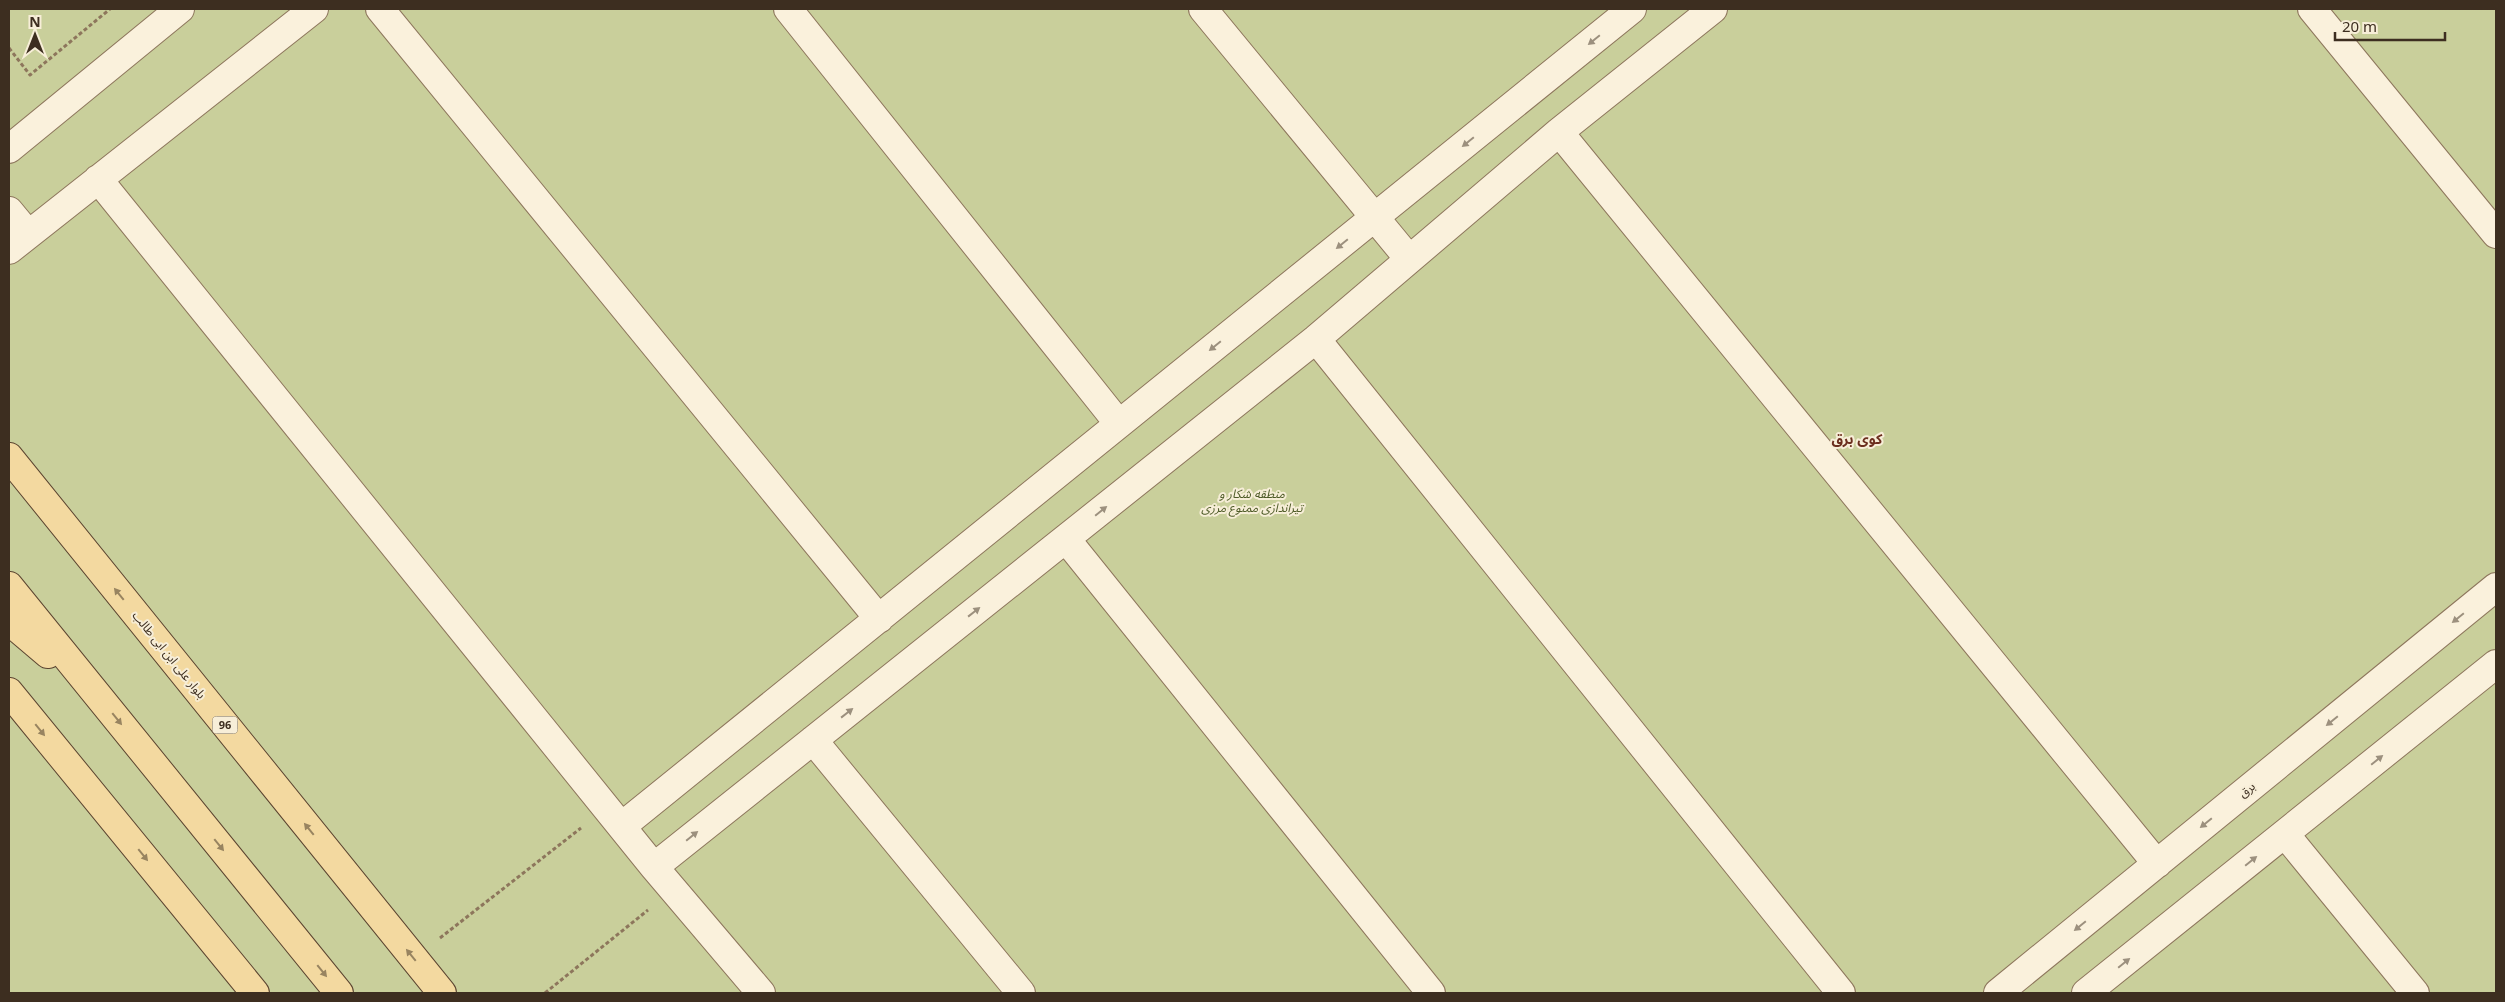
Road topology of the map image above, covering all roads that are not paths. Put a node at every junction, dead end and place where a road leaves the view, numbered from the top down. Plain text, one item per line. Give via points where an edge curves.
1 (180, 9) edge
2 (314, 9) edge
3 (380, 9) edge
4 (788, 9) edge
5 (1203, 9) edge
6 (1713, 9) edge
7 (2312, 9) edge
8 (1616, 13) edge
9 (1559, 132) junction
10 (9, 150) edge
11 (98, 179) junction
12 (9, 211) edge
13 (1375, 217) junction
14 (2496, 234) edge
15 (18, 242) edge
16 (1409, 259) junction
17 (1316, 338) junction
18 (1119, 424) junction
19 (9, 458) edge
20 (1066, 539) junction
21 (9, 586) edge
22 (2496, 587) edge
23 (879, 619) junction
24 (9, 621) edge
25 (2496, 664) edge
26 (9, 692) edge
27 (97, 695) junction
28 (813, 740) junction
29 (615, 817) junction
30 (2285, 834) junction
31 (2156, 864) junction
32 (654, 866) junction
33 (255, 993) edge
34 (340, 993) edge
35 (442, 993) edge
36 (760, 993) edge
37 (1021, 993) edge
38 (1431, 993) edge
39 (1841, 993) edge
40 (1998, 993) edge
41 (2086, 993) edge
42 (2415, 993) edge

1 - 10 street
2 - 11 street
3 - 23 street
4 - 18 street
5 - 13 street
6 - 9 street
7 - 14 street
8 -> 13 street
9 - 16 street
9 - 31 street
11 - 15 street
11 - 29 street
12 - 15 street
13 - 16 street
13 -> 18 street
16 - 17 street
20 -> 17 street
17 - 39 street
18 - 23 street
35 -> 19 main road, بلوار علی ابن ابی طالب / 96
28 -> 20 street
20 - 38 street
21 - 27 main road
22 -> 31 street, برق
23 - 29 street
24 - 27 main road
30 -> 25 street
26 -> 33 main road
27 -> 34 main road
32 -> 28 street
28 - 37 street
29 - 32 street
41 -> 30 street
30 - 42 street
31 -> 40 street, برق
32 - 36 street

